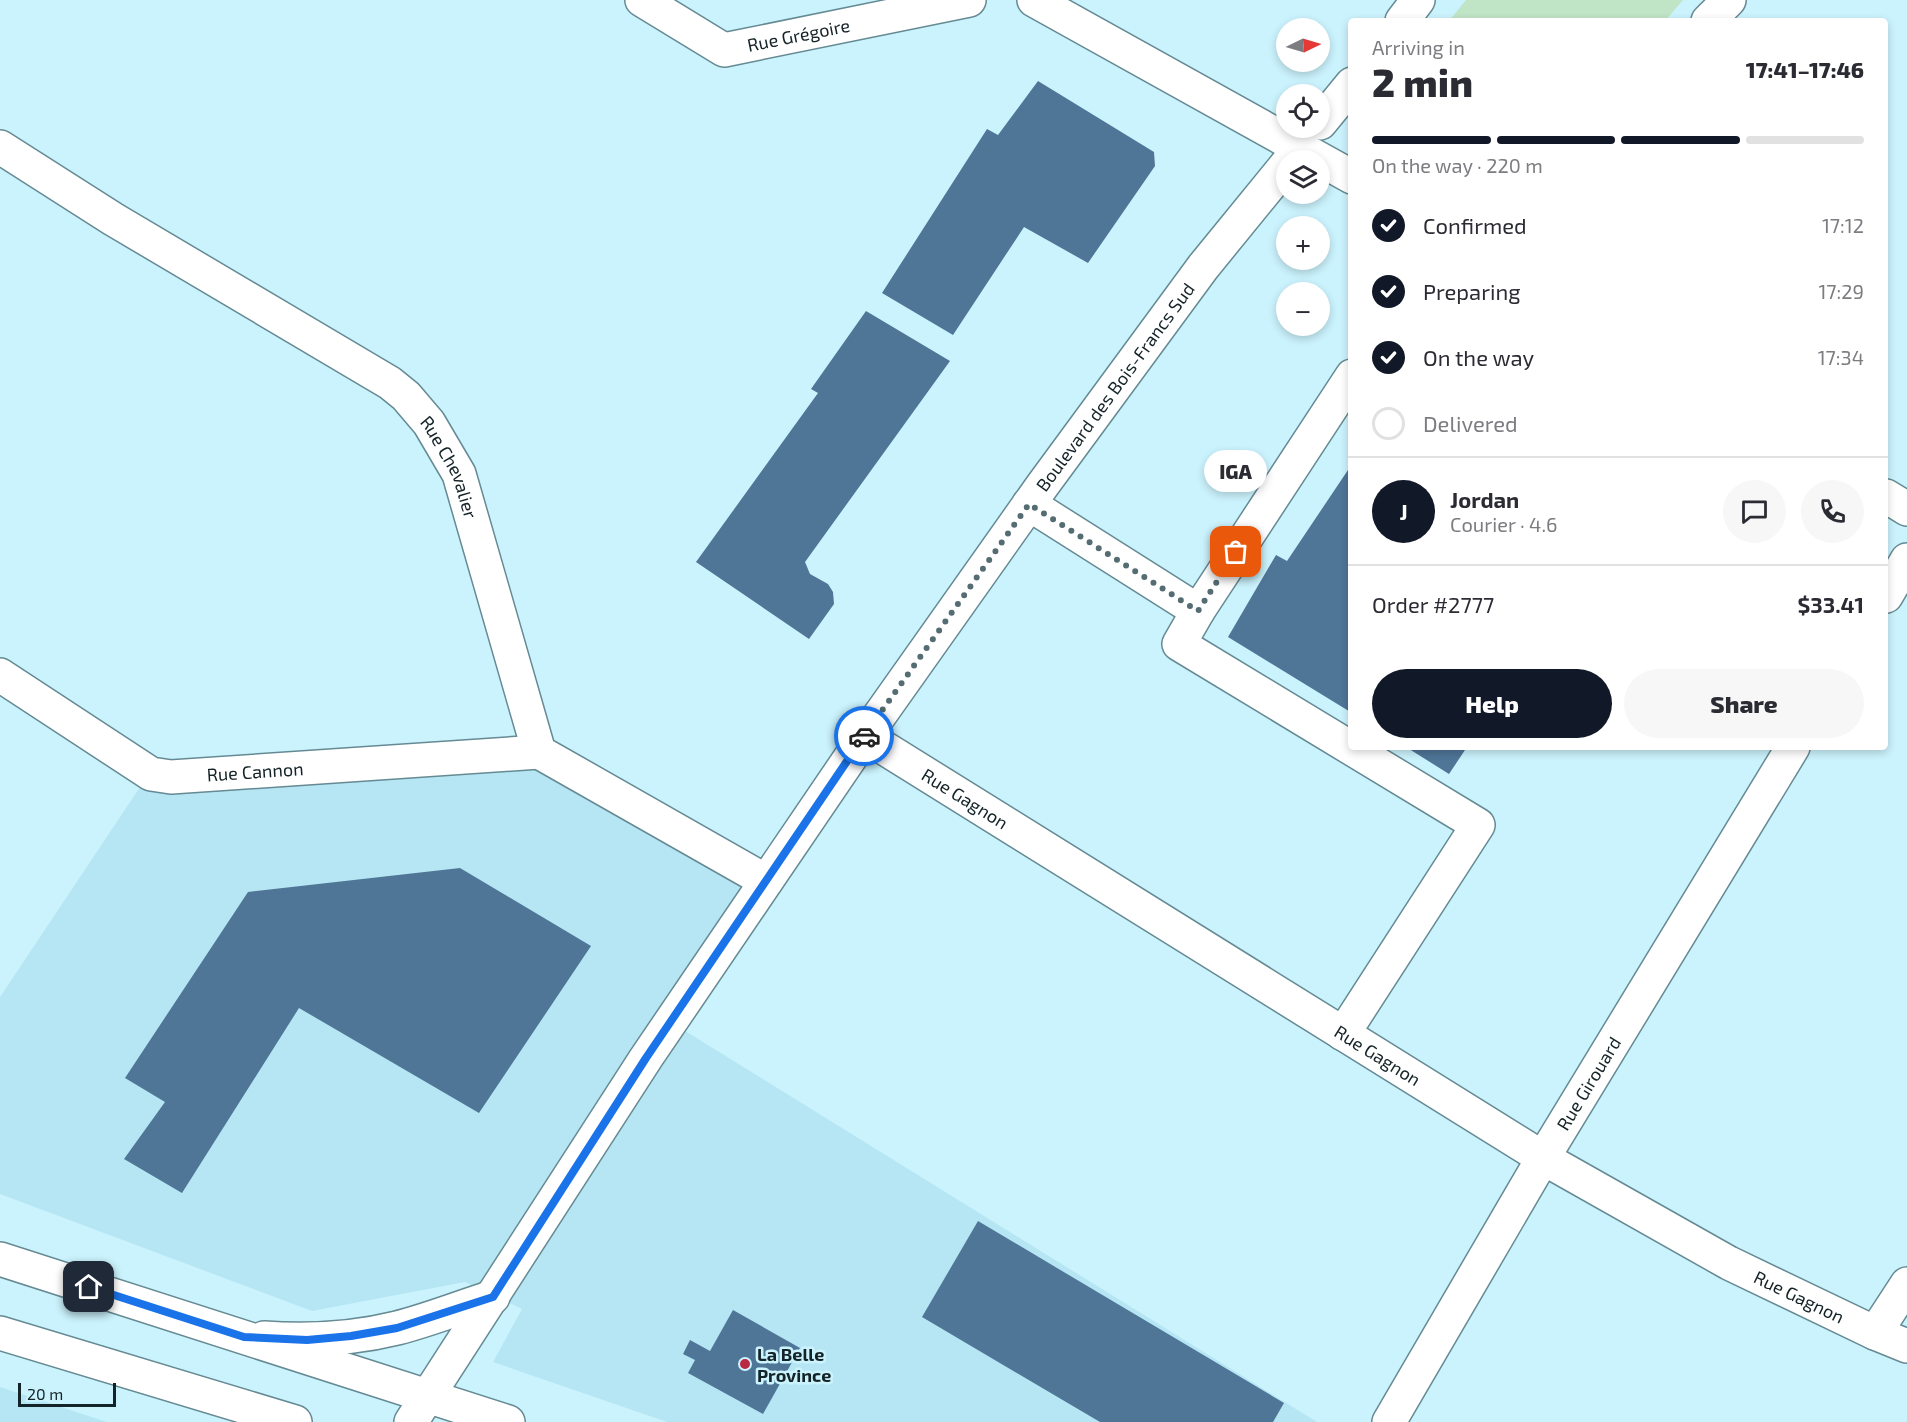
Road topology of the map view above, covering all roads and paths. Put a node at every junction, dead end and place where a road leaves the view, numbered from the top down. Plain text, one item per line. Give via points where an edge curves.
1 (642, 0) edge
2 (969, 0) edge
3 (1034, 0) edge
4 (1418, 0) edge
5 (1729, 0) edge
6 (1404, 18) edge
7 (1711, 18) edge
8 (1348, 89) edge
9 (1303, 144) edge
10 (0, 147) edge
11 (1348, 174) edge
12 (1348, 382) edge
13 (1888, 497) edge
14 (1029, 504) junction
15 (1907, 509) edge
16 (1907, 560) edge
17 (1888, 593) edge
18 (1198, 611) junction
19 (0, 675) edge
20 (865, 736) junction
21 (1348, 746) edge
22 (1354, 750) edge
23 (1791, 750) edge
24 (539, 752) junction
25 (766, 881) junction
26 (1343, 1034) junction
27 (1543, 1158) junction
28 (0, 1259) edge
29 (1907, 1284) edge
30 (493, 1297) junction
31 (0, 1333) edge
32 (1875, 1333) junction
33 (244, 1337) junction
34 (1907, 1346) edge
35 (429, 1395) junction
36 (295, 1422) edge
37 (411, 1422) edge
38 (508, 1422) edge
39 (1389, 1422) edge

1 - 2 street, Rue Grégoire via 724,50
3 - 9 street
4 - 6 street
5 - 7 street
8 - 9 street, Boulevard des Bois-Francs Sud
9 - 11 street
9 - 14 street, Boulevard des Bois-Francs Sud via 1203,267
10 - 24 street, Rue Chevalier via 406,396 429,423 459,474
12 - 18 street
13 - 15 street
14 - 18 street
14 - 20 street, Boulevard des Bois-Francs Sud
16 - 17 street
18 - 21 street via 1179,644
19 - 24 street, Rue Cannon via 151,774 171,777
20 - 25 street, Boulevard des Bois-Francs Sud
20 - 26 street, Rue Gagnon
22 - 26 street via 1478,825
23 - 27 street, Rue Girouard
24 - 25 street
25 - 30 street, Boulevard des Bois-Francs Sud via 646,1058
26 - 27 street, Rue Gagnon
27 - 32 street, Rue Gagnon via 1729,1263
27 - 39 street, Rue Girouard
28 - 33 street
29 - 32 street
30 - 33 street via 397,1328 351,1336 307,1340
30 - 35 street, Boulevard des Bois-Francs Sud
31 - 36 street
32 - 34 street, Rue Gagnon
33 - 35 street
35 - 37 street, Boulevard des Bois-Francs Sud
35 - 38 street

